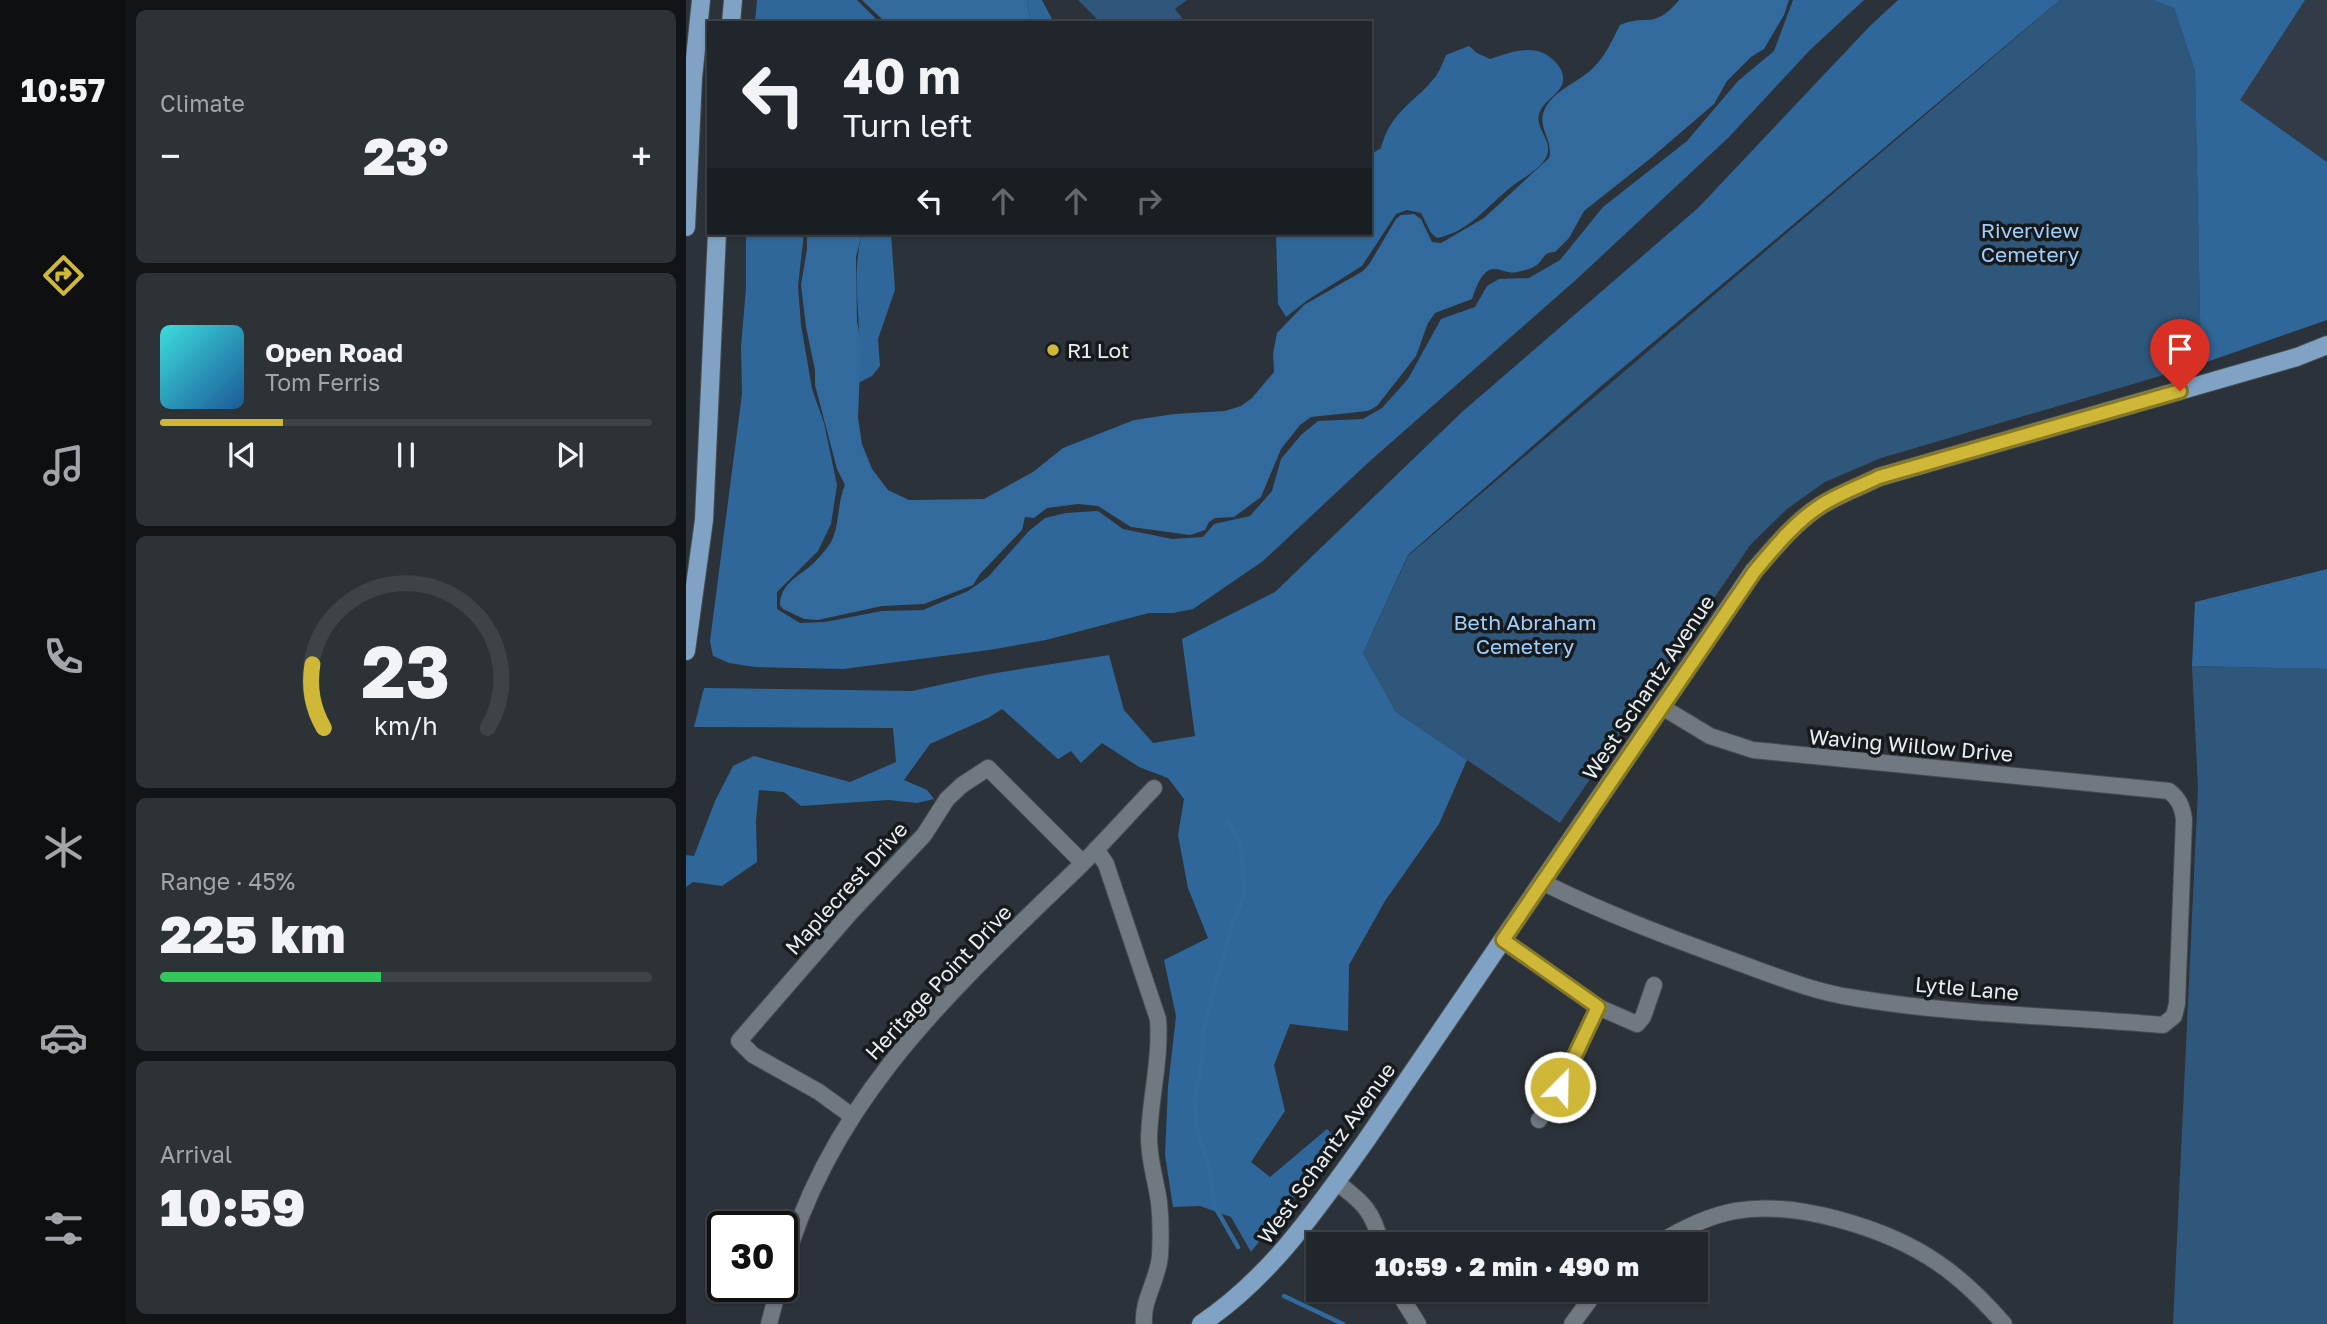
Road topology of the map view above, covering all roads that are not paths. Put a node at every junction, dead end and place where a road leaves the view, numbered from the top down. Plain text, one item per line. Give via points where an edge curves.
1 (701, 0) edge
2 (733, 0) edge
3 (731, 21) edge
4 (686, 227) edge
5 (717, 235) edge
6 (2327, 345) edge
7 (686, 650) edge
8 (1662, 707) junction
9 (1154, 788) dead end
10 (2166, 790) joint
11 (1096, 849) junction
12 (1083, 863) junction
13 (1542, 882) junction
14 (1503, 940) junction
15 (1654, 985) dead end
16 (1598, 1007) junction
17 (852, 1116) junction
18 (1539, 1120) dead end
19 (1336, 1182) junction
20 (798, 1224) edge
21 (1377, 1232) edge
22 (1681, 1232) edge
23 (774, 1302) edge
24 (1404, 1302) edge
25 (1588, 1302) edge
26 (768, 1324) edge
27 (1144, 1324) edge
28 (1201, 1324) edge
29 (1418, 1324) edge
30 (1572, 1324) edge
31 (2004, 1324) edge

1 - 4 main road
2 - 3 main road
5 - 7 main road via 704,520
6 - 8 main road, West Schantz Avenue via 1847,490 1819,506 1778,542
8 - 10 street, Waving Willow Drive via 1710,736 1753,750
8 - 13 main road, West Schantz Avenue
9 - 11 street, Heritage Point Drive
10 - 13 street, Lytle Lane via 2178,799 2184,819 2177,1004 2174,1016 2162,1025 1944,1009 1816,990 1691,946
11 - 12 street, Heritage Point Drive
11 - 27 street via 1106,864 1137,952 1158,1028 1149,1136 1160,1211 1160,1259 1144,1307
12 - 17 street, Heritage Point Drive via 912,1035
12 - 17 street, Maplecrest Drive via 988,768 947,799 924,835 739,1041 753,1055
13 - 14 main road, West Schantz Avenue
14 - 16 street
14 - 19 main road, West Schantz Avenue
15 - 16 street via 1637,1024
16 - 18 street
17 - 20 street, Heritage Point Drive via 820,1170
19 - 21 street via 1361,1200
19 - 28 main road, West Schantz Avenue via 1275,1261
22 - 31 street via 1734,1211 1777,1209 1820,1215 1907,1245 1936,1262
23 - 26 street
24 - 29 street
25 - 30 street

